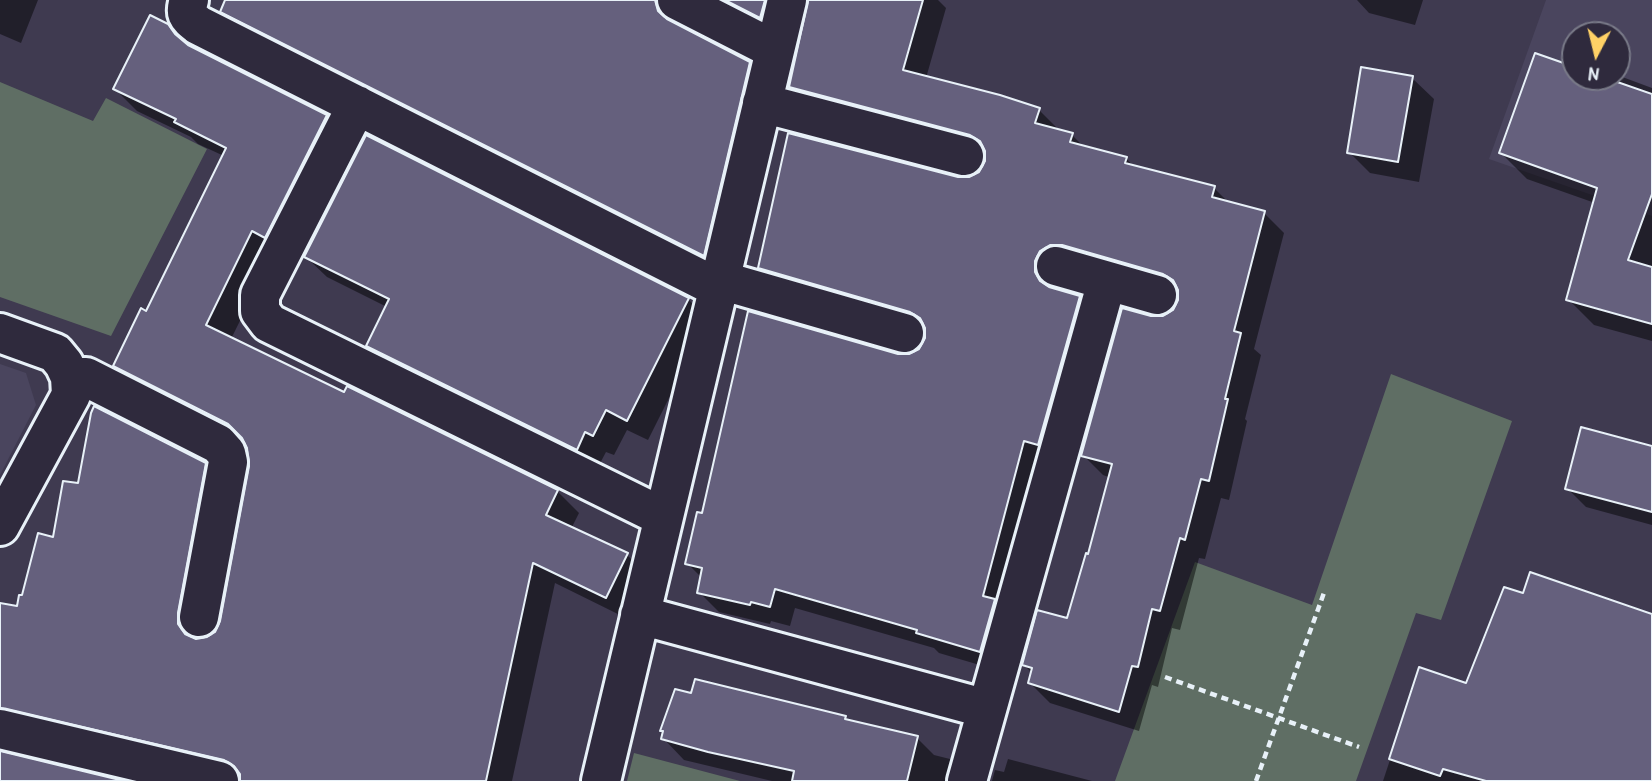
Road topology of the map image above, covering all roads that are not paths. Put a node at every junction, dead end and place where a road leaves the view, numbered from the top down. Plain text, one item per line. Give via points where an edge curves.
1 (189, 0) edge
2 (677, 0) edge
3 (787, 0) edge
4 (775, 50) junction
5 (762, 103) junction
6 (357, 105) junction
7 (964, 156) dead end
8 (1056, 266) dead end
9 (1107, 281) junction
10 (719, 284) junction
11 (1157, 295) dead end
12 (0, 332) edge
13 (904, 333) dead end
14 (70, 377) junction
15 (663, 517) junction
16 (0, 526) edge
17 (640, 615) junction
18 (200, 617) dead end
19 (987, 709) junction
20 (0, 729) edge
21 (219, 781) edge
22 (601, 781) edge
23 (967, 781) edge

1 - 6 street via 188,17 198,25
2 - 4 street
3 - 4 street
4 - 5 street
5 - 7 street
5 - 10 street
6 - 10 street
6 - 15 street via 261,295 260,312 268,323
8 - 9 street
9 - 11 street
9 - 19 street
10 - 13 street
10 - 15 street
12 - 14 street via 55,353
14 - 16 street via 71,394
14 - 18 street via 86,377 218,444 226,453
15 - 17 street
17 - 19 street
17 - 22 street
19 - 23 street
20 - 21 street

